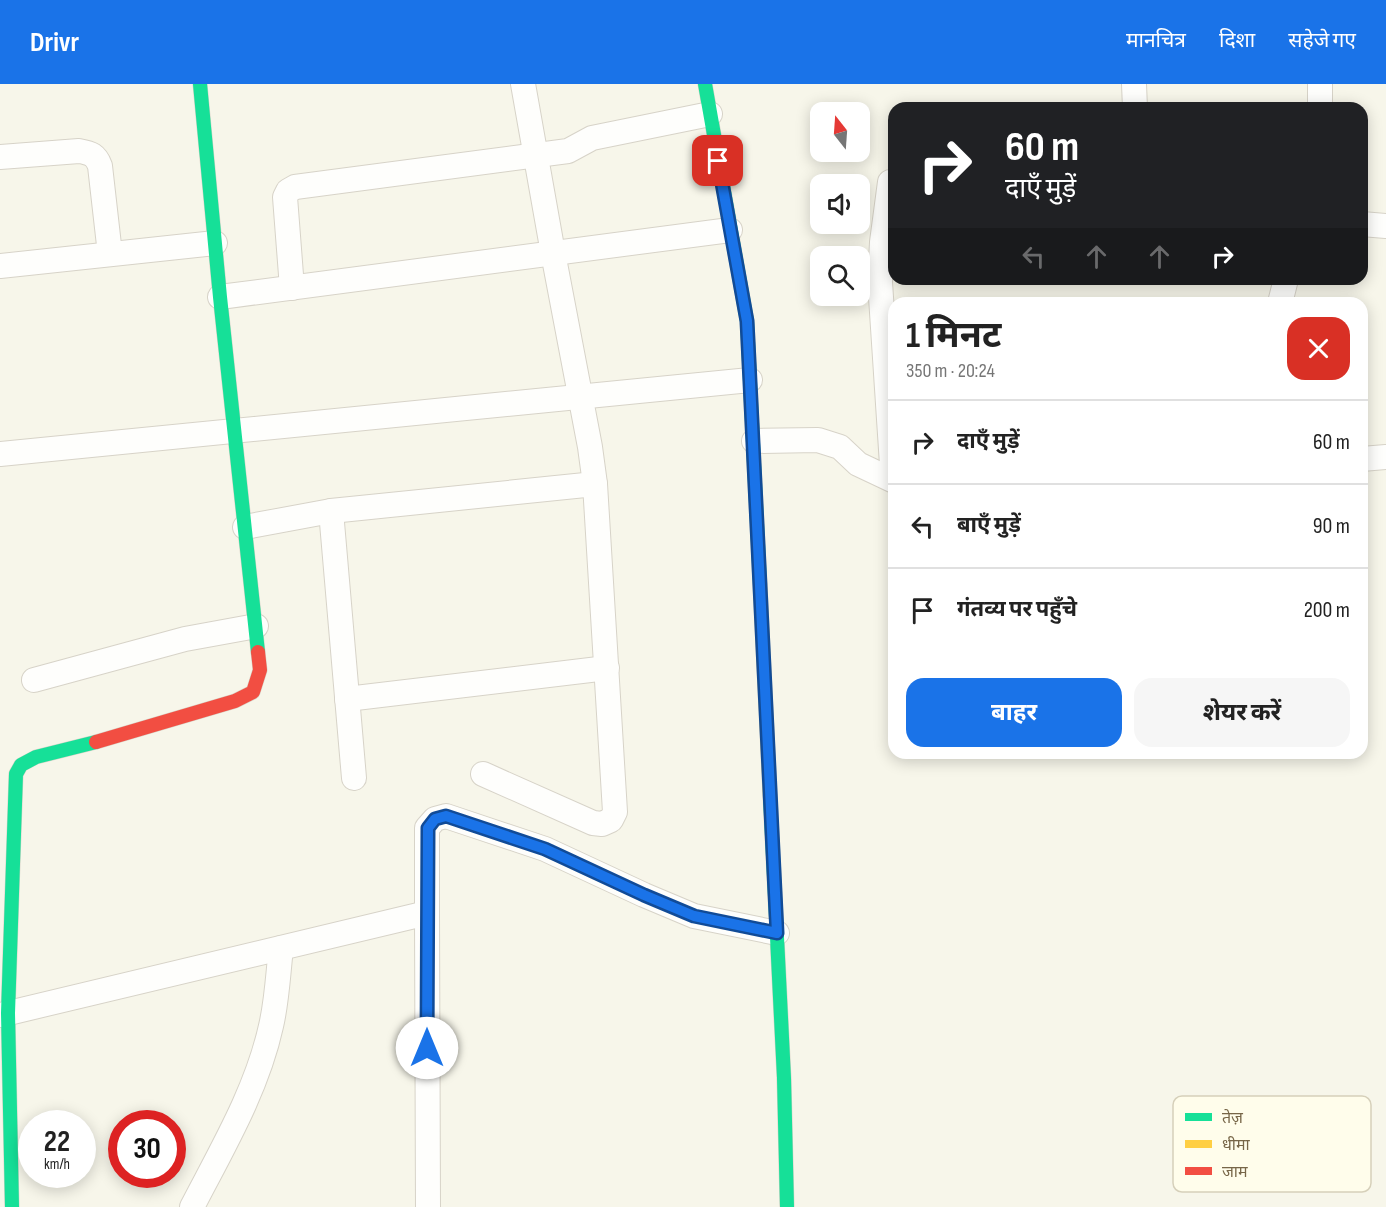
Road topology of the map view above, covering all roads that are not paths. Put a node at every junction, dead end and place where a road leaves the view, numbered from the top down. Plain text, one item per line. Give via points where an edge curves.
1 (200, 84) edge
2 (523, 84) edge
3 (705, 84) edge
4 (1134, 84) edge
5 (1320, 84) edge
6 (1135, 102) edge
7 (1320, 102) edge
8 (711, 114) junction
9 (536, 156) junction
10 (0, 157) edge
11 (888, 197) edge
12 (1368, 224) edge
13 (1386, 226) edge
14 (730, 230) junction
15 (215, 243) junction
16 (553, 253) junction
17 (110, 254) junction
18 (0, 266) edge
19 (292, 288) junction
20 (220, 297) junction
21 (750, 380) junction
22 (888, 395) edge
23 (579, 397) junction
24 (234, 430) junction
25 (754, 441) junction
26 (0, 454) edge
27 (1386, 457) edge
28 (1368, 458) edge
29 (888, 477) edge
30 (595, 484) junction
31 (331, 511) junction
32 (245, 527) junction
33 (256, 626) junction
34 (607, 668) junction
35 (34, 680) dead end
36 (347, 699) junction
37 (483, 774) dead end
38 (354, 778) dead end
39 (427, 913) junction
40 (777, 933) junction
41 (281, 948) junction
42 (4, 1014) edge
43 (12, 1207) edge
44 (192, 1207) edge
45 (428, 1207) edge
46 (787, 1207) edge

1 - 15 street
2 - 9 street
3 - 8 street
4 - 6 street
5 - 7 street
8 - 9 street via 592,138 568,151
8 - 14 street
9 - 16 street
9 - 19 street via 295,187 285,197
10 - 17 street via 90,152 97,158
11 - 22 street via 880,282
12 - 13 street
14 - 16 street
14 - 21 street via 747,321
15 - 17 street
15 - 20 street
16 - 19 street
16 - 23 street
17 - 18 street
19 - 20 street
20 - 24 street
21 - 23 street
21 - 25 street
23 - 24 street
23 - 30 street
24 - 26 street
24 - 32 street
25 - 29 street via 818,440 840,447 858,464
25 - 40 street
27 - 28 street
30 - 31 street
30 - 34 street
31 - 32 street
31 - 36 street
32 - 33 street
33 - 35 street via 185,639
33 - 42 street via 261,670 253,692 235,701 36,757 21,765 16,774
34 - 36 street
34 - 37 street via 615,812 610,820 593,823
36 - 38 street
39 - 40 street via 428,828 435,819 446,816 545,849 694,916
39 - 41 street
39 - 45 street
40 - 46 street
41 - 42 street
41 - 44 street via 271,1025 256,1078
42 - 43 street

